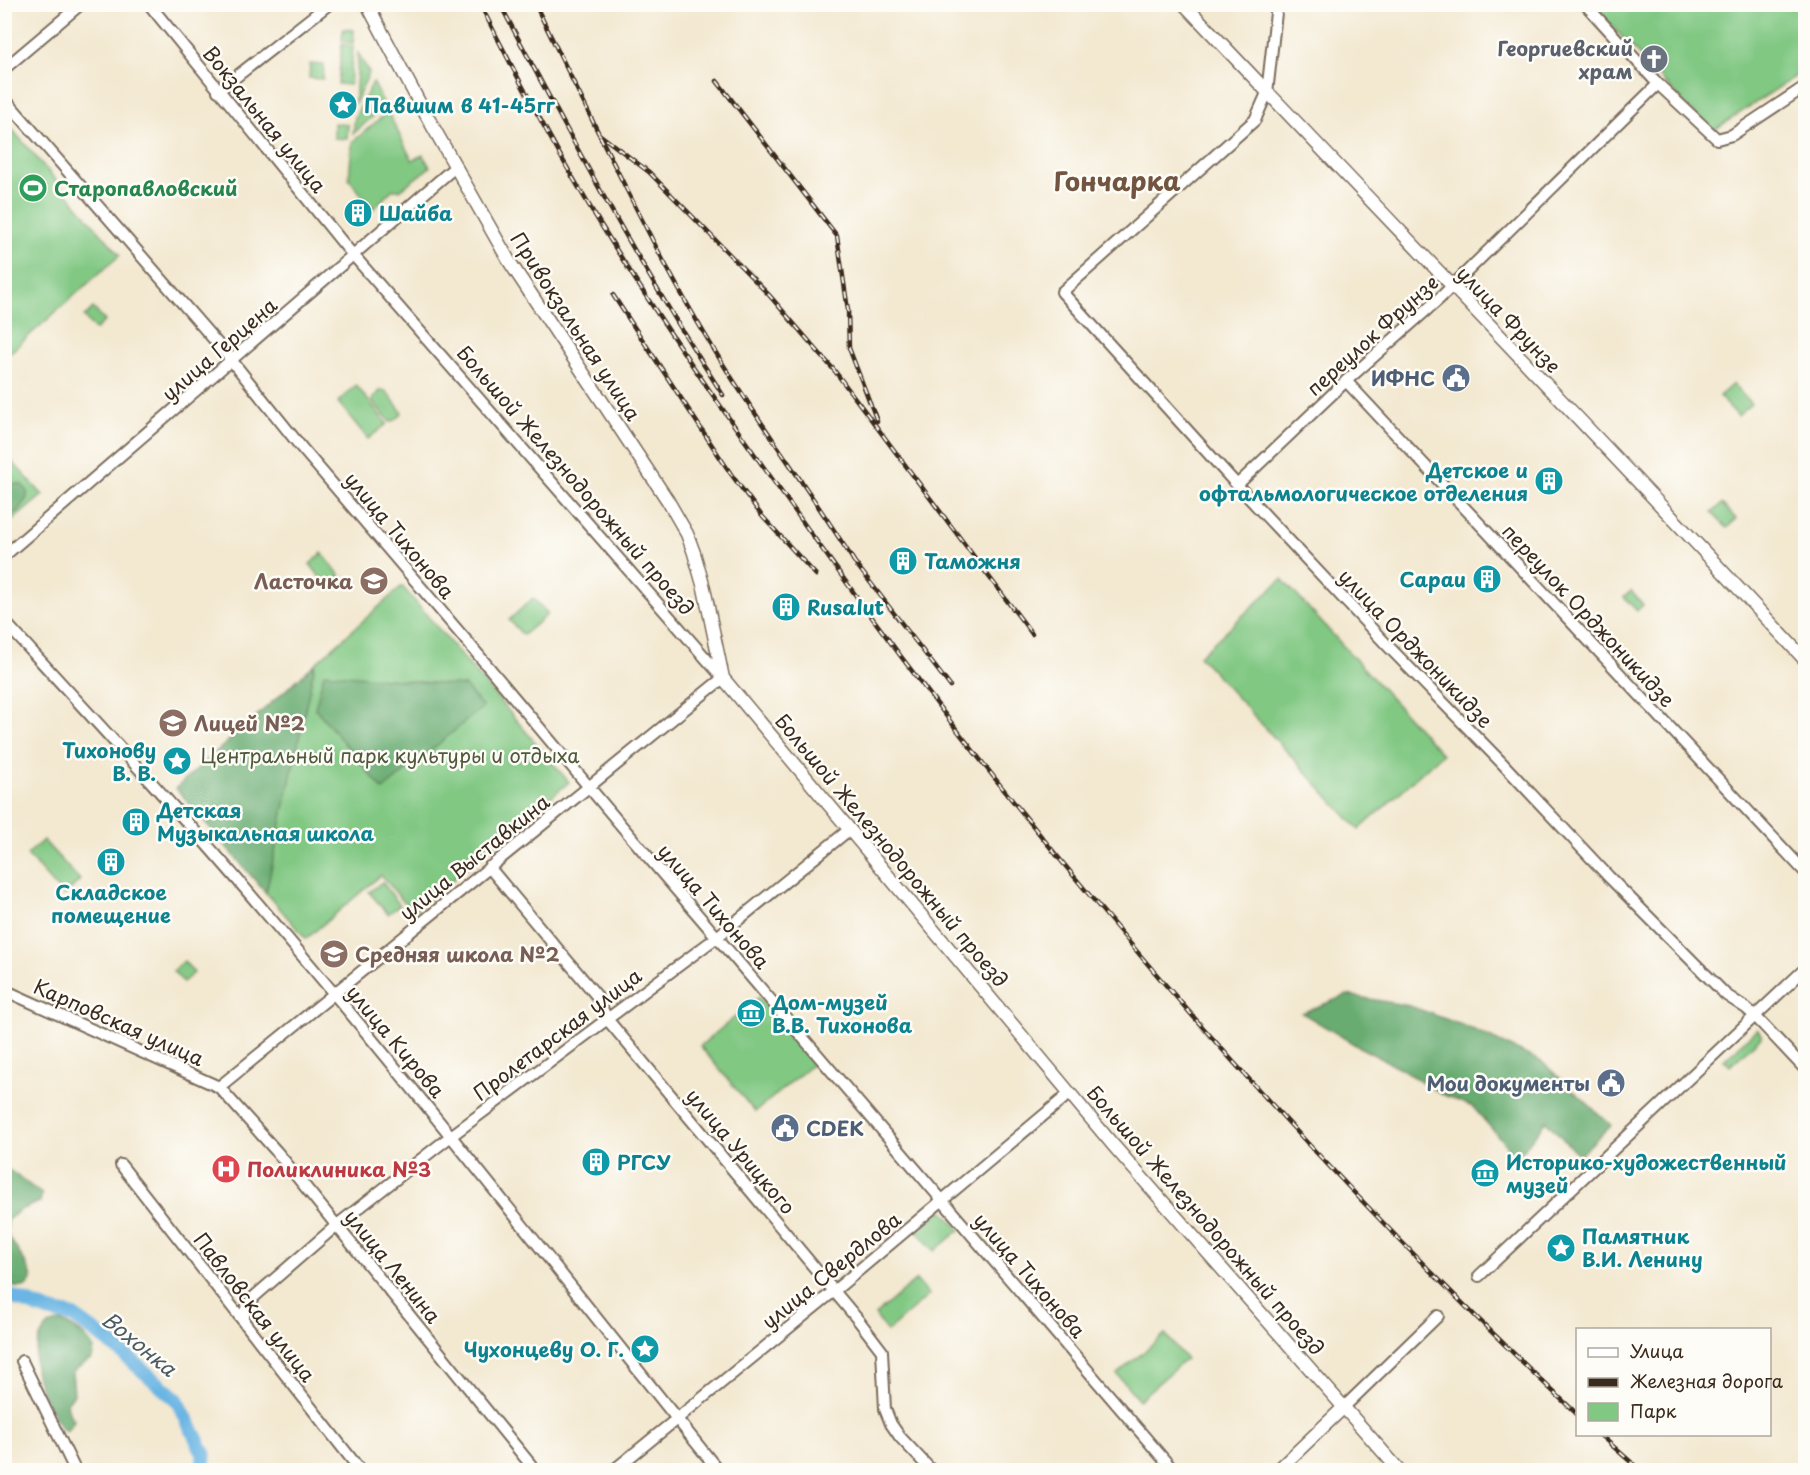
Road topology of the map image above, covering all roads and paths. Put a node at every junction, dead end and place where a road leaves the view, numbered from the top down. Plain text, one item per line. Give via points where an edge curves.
1 (81, 4) edge
2 (148, 4) edge
3 (329, 4) edge
4 (367, 4) edge
5 (1184, 4) edge
6 (1277, 4) edge
7 (1585, 4) edge
8 (4, 69) edge
9 (1658, 84) junction
10 (1806, 86) edge
11 (218, 91) junction
12 (1268, 93) junction
13 (4, 98) edge
14 (455, 167) junction
15 (354, 255) junction
16 (1452, 287) junction
17 (232, 361) junction
18 (1346, 381) junction
19 (1237, 485) junction
20 (4, 556) edge
21 (4, 621) edge
22 (1806, 661) edge
23 (723, 678) junction
24 (589, 786) junction
25 (850, 829) junction
26 (489, 867) junction
27 (1806, 873) edge
28 (717, 937) junction
29 (1806, 968) edge
30 (4, 990) edge
31 (334, 994) junction
32 (1755, 1016) junction
33 (607, 1019) junction
34 (1806, 1070) edge
35 (219, 1087) junction
36 (1069, 1094) junction
37 (451, 1136) junction
38 (121, 1165) dead end
39 (943, 1201) junction
40 (337, 1225) junction
41 (1479, 1276) dead end
42 (834, 1291) junction
43 (1438, 1316) dead end
44 (244, 1323) junction
45 (22, 1361) dead end
46 (1344, 1407) junction
47 (676, 1419) junction
48 (75, 1470) edge
49 (360, 1470) edge
50 (535, 1470) edge
51 (614, 1470) edge
52 (718, 1470) edge
53 (931, 1470) edge
54 (1173, 1470) edge
55 (1278, 1470) edge
56 (1400, 1470) edge

1 - 8 street
2 - 11 street, Вокзальная улица
3 - 11 street
4 - 14 main road, Привокзальная улица
5 - 12 main road, улица Фрунзе
6 - 12 street
7 - 9 street
9 - 10 street via 1717,139 1732,135
9 - 16 street, переулок Фрунзе
11 - 15 street, Вокзальная улица
12 - 16 main road, улица Фрунзе
12 - 19 street, улица Орджоникидзе via 1255,120 1062,292
13 - 17 street, улица Тихонова
14 - 15 street, улица Герцена
14 - 23 main road, Привокзальная улица via 509,261 687,534 704,588
15 - 17 street, улица Герцена
15 - 23 street, Большой Железнодорожный проезд
16 - 18 street, переулок Фрунзе
16 - 22 main road, улица Фрунзе
17 - 20 street, улица Герцена
17 - 24 street, улица Тихонова
18 - 19 street, переулок Фрунзе
18 - 27 street, переулок Орджоникидзе
19 - 32 street, улица Орджоникидзе via 1609,877 1726,995
21 - 31 street, улица Кирова via 264,910
23 - 24 street, улица Выставкина
23 - 25 main road, Большой Железнодорожный проезд
24 - 26 street, улица Выставкина
24 - 28 street, улица Тихонова
25 - 28 street, Пролетарская улица
25 - 36 main road, Большой Железнодорожный проезд
26 - 31 street, улица Выставкина
26 - 33 street, улица Урицкого via 596,995
28 - 33 street, Пролетарская улица
28 - 39 street, улица Тихонова
29 - 32 street
30 - 35 street, Карповская улица
31 - 35 street, улица Выставкина
31 - 37 street, улица Кирова
32 - 34 street, улица Орджоникидзе
32 - 41 street
33 - 37 street, Пролетарская улица
33 - 42 street, улица Урицкого
35 - 40 street, улица Ленина
36 - 39 street, улица Свердлова
36 - 46 main road, Большой Железнодорожный проезд
37 - 40 street, Пролетарская улица
37 - 47 street, улица Кирова
38 - 44 street, Павловская улица
39 - 42 street, улица Свердлова
39 - 54 street, улица Тихонова
40 - 44 street, Пролетарская улица via 255,1296 247,1305
40 - 50 street, улица Ленина
42 - 47 street, улица Свердлова
42 - 53 street, улица Урицкого via 882,1351 885,1409 891,1424
43 - 46 street
44 - 49 street, Павловская улица
45 - 48 street
46 - 55 main road
46 - 56 main road, Большой Железнодорожный проезд
47 - 51 street, улица Свердлова
47 - 52 street, улица Кирова

